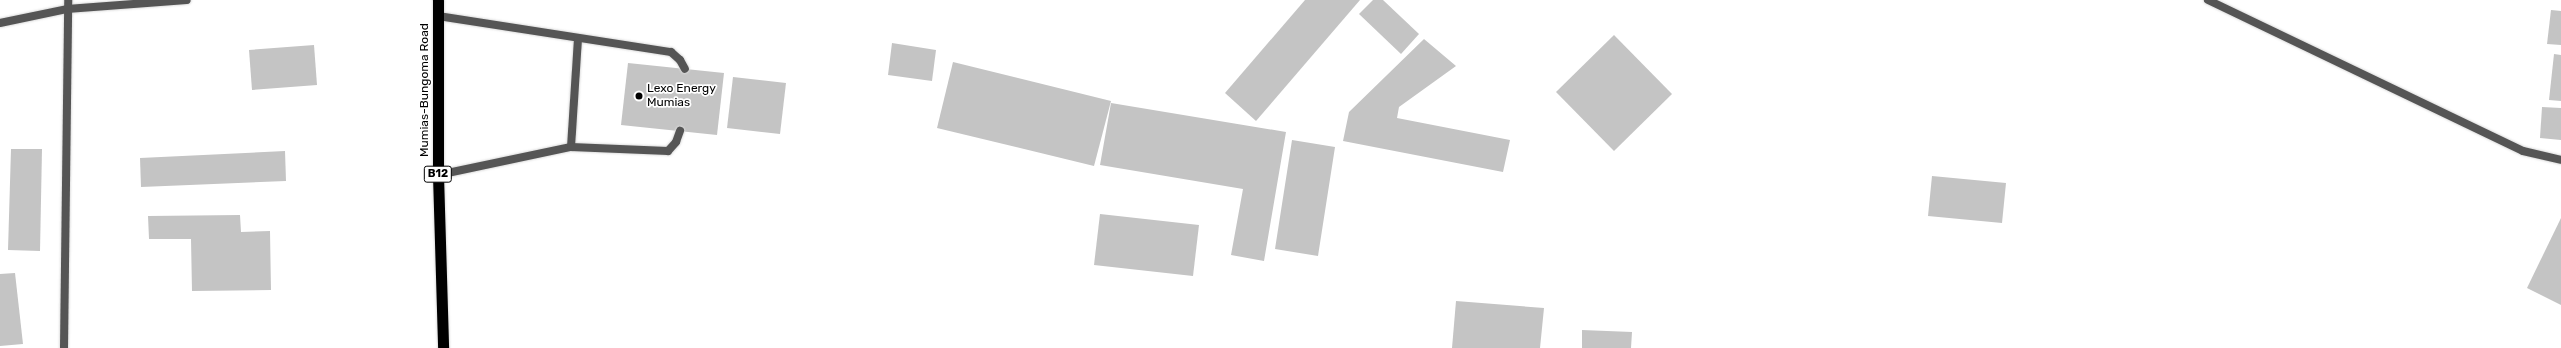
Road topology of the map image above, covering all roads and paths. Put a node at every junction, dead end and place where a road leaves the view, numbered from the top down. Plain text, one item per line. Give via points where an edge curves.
1 (68, 0) edge
2 (187, 0) edge
3 (438, 0) edge
4 (2208, 0) edge
5 (67, 9) junction
6 (438, 16) junction
7 (0, 23) edge
8 (578, 40) junction
9 (685, 69) dead end
10 (680, 131) dead end
11 (571, 148) junction
12 (2561, 160) edge
13 (438, 175) junction
14 (64, 348) edge
15 (443, 348) edge

1 - 5 street
2 - 5 street
3 - 6 highway, Mumias-Bungoma Road / B12
4 - 12 street via 2523,151
5 - 7 street
5 - 14 street via 69,51
6 - 8 street via 556,34
6 - 13 highway, Mumias-Bungoma Road / B12
8 - 9 street via 671,52
8 - 11 street
10 - 11 street via 676,142 668,151
11 - 13 street
13 - 15 highway, Mumias-Bungoma Road / B12

